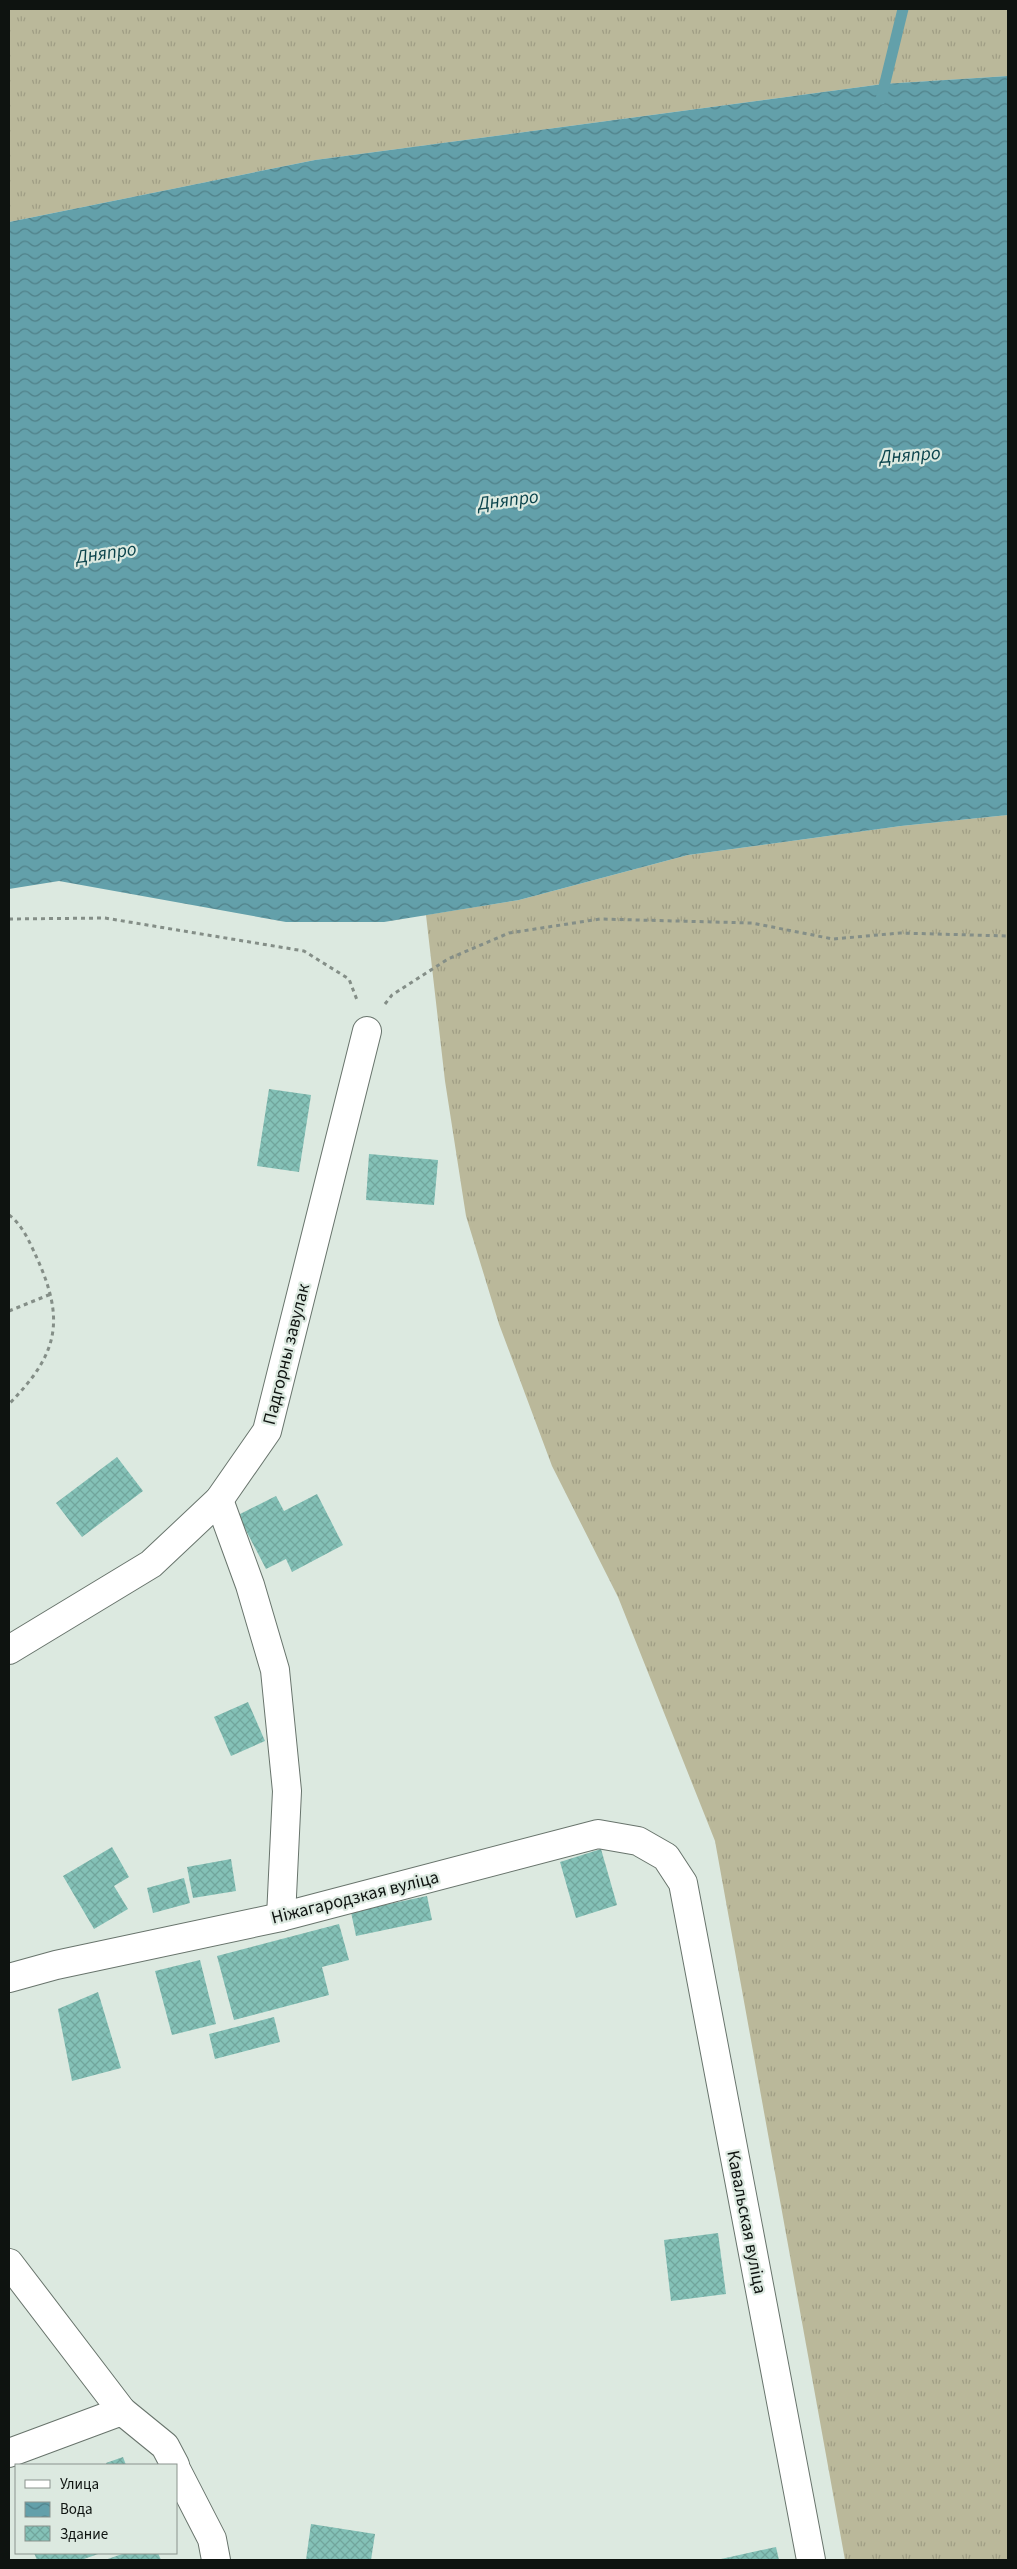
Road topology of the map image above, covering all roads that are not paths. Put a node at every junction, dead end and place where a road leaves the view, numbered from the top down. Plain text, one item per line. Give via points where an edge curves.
1 (368, 1031) road end
2 (219, 1500) junction
3 (9, 1650) edge
4 (683, 1883) joint
5 (281, 1917) junction
6 (9, 1978) edge
7 (9, 2263) edge
8 (122, 2411) junction
9 (9, 2453) edge
10 (174, 2464) edge
11 (178, 2473) edge
12 (216, 2560) edge
13 (811, 2560) edge

1 - 2 street, Падгорны завулак via 267,1431
2 - 3 street, Падгорны завулак via 151,1564
2 - 5 street via 250,1585 274,1670 288,1791
4 - 5 street, Ніжагародзкая вуліца via 666,1857 638,1841 598,1834
4 - 13 street, Кавальская вуліца
5 - 6 street, Ніжагародзкая вуліца via 56,1964
7 - 8 street
8 - 9 street
8 - 10 street via 165,2446
11 - 12 street via 212,2540

